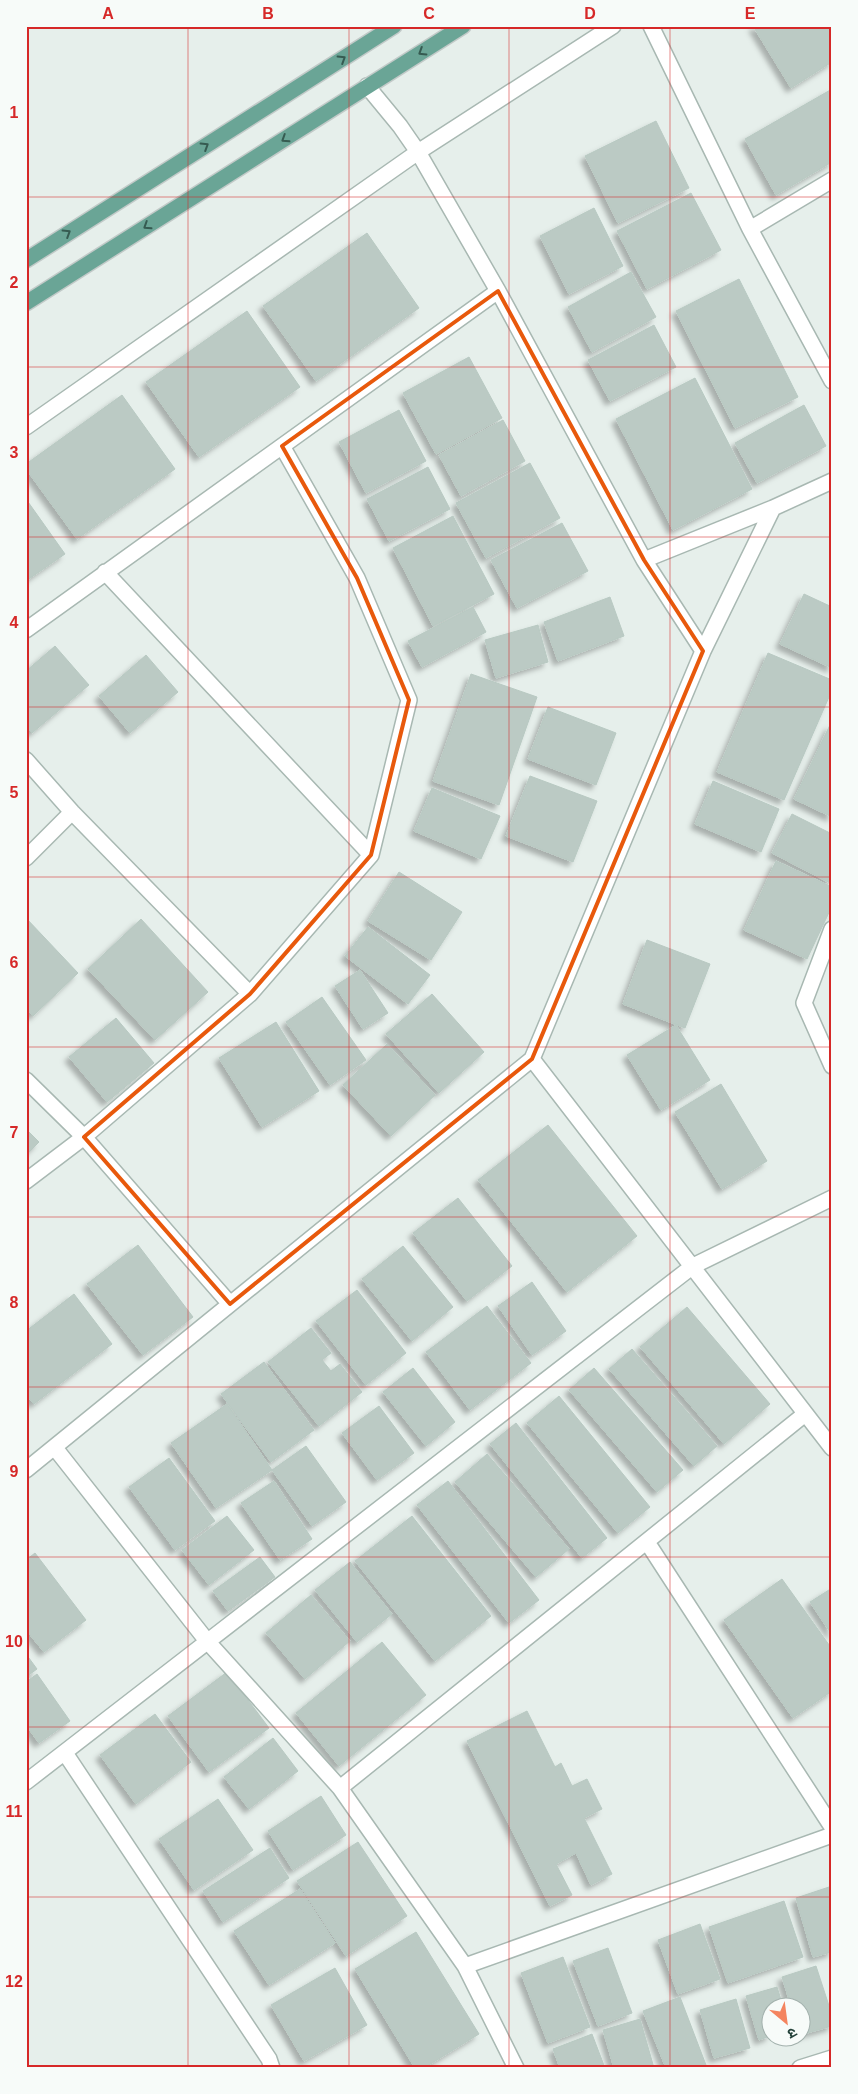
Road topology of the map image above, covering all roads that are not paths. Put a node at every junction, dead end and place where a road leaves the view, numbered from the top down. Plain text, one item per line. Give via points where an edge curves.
1 (394, 26) edge
2 (463, 26) edge
3 (613, 26) edge
4 (650, 26) edge
5 (367, 86) junction
6 (418, 152) junction
7 (832, 180) edge
8 (750, 229) junction
9 (26, 260) edge
10 (498, 291) junction
11 (26, 303) edge
12 (832, 382) edge
13 (26, 427) edge
14 (282, 446) junction
15 (832, 481) edge
16 (773, 508) junction
17 (644, 560) junction
18 (105, 572) junction
19 (26, 630) edge
20 (703, 651) junction
21 (26, 760) edge
22 (72, 812) junction
23 (371, 855) junction
24 (26, 858) edge
25 (832, 928) edge
26 (250, 994) junction
27 (532, 1059) junction
28 (832, 1066) edge
29 (26, 1080) edge
30 (84, 1137) junction
31 (26, 1181) edge
32 (832, 1198) edge
33 (693, 1266) junction
34 (230, 1304) junction
35 (805, 1414) junction
36 (54, 1448) junction
37 (832, 1448) edge
38 (26, 1470) edge
39 (647, 1542) junction
40 (207, 1641) junction
41 (65, 1754) junction
42 (26, 1782) edge
43 (340, 1788) junction
44 (832, 1827) edge
45 (832, 1836) edge
46 (465, 1966) junction
47 (832, 2058) edge
48 (272, 2068) edge
49 (516, 2068) edge
50 (800, 2068) edge

9 -> 1 main road
2 -> 5 main road
3 - 6 street
4 - 8 street
5 - 6 street
5 -> 11 main road
6 - 10 street
6 - 13 street
7 - 8 street
8 - 12 street
10 - 14 street
10 - 17 street
14 - 18 street
14 - 23 street via 357,578 409,700
15 - 16 street
16 - 17 street
16 - 20 street
17 - 20 street
18 - 19 street
18 - 23 street
20 - 27 street
21 - 22 street
22 - 24 street
22 - 26 street
23 - 26 street
25 - 28 street via 804,1003
26 - 30 street
27 - 33 street
27 - 34 street
29 - 30 street
30 - 31 street
30 - 34 street
32 - 33 street
33 - 35 street
33 - 40 street
34 - 36 street
35 - 37 street
35 - 39 street
36 - 38 street
36 - 40 street
39 - 43 street
39 - 44 street
40 - 41 street
40 - 43 street
41 - 42 street
41 - 48 street
43 - 46 street
45 - 46 street
46 - 49 street
47 - 50 street

